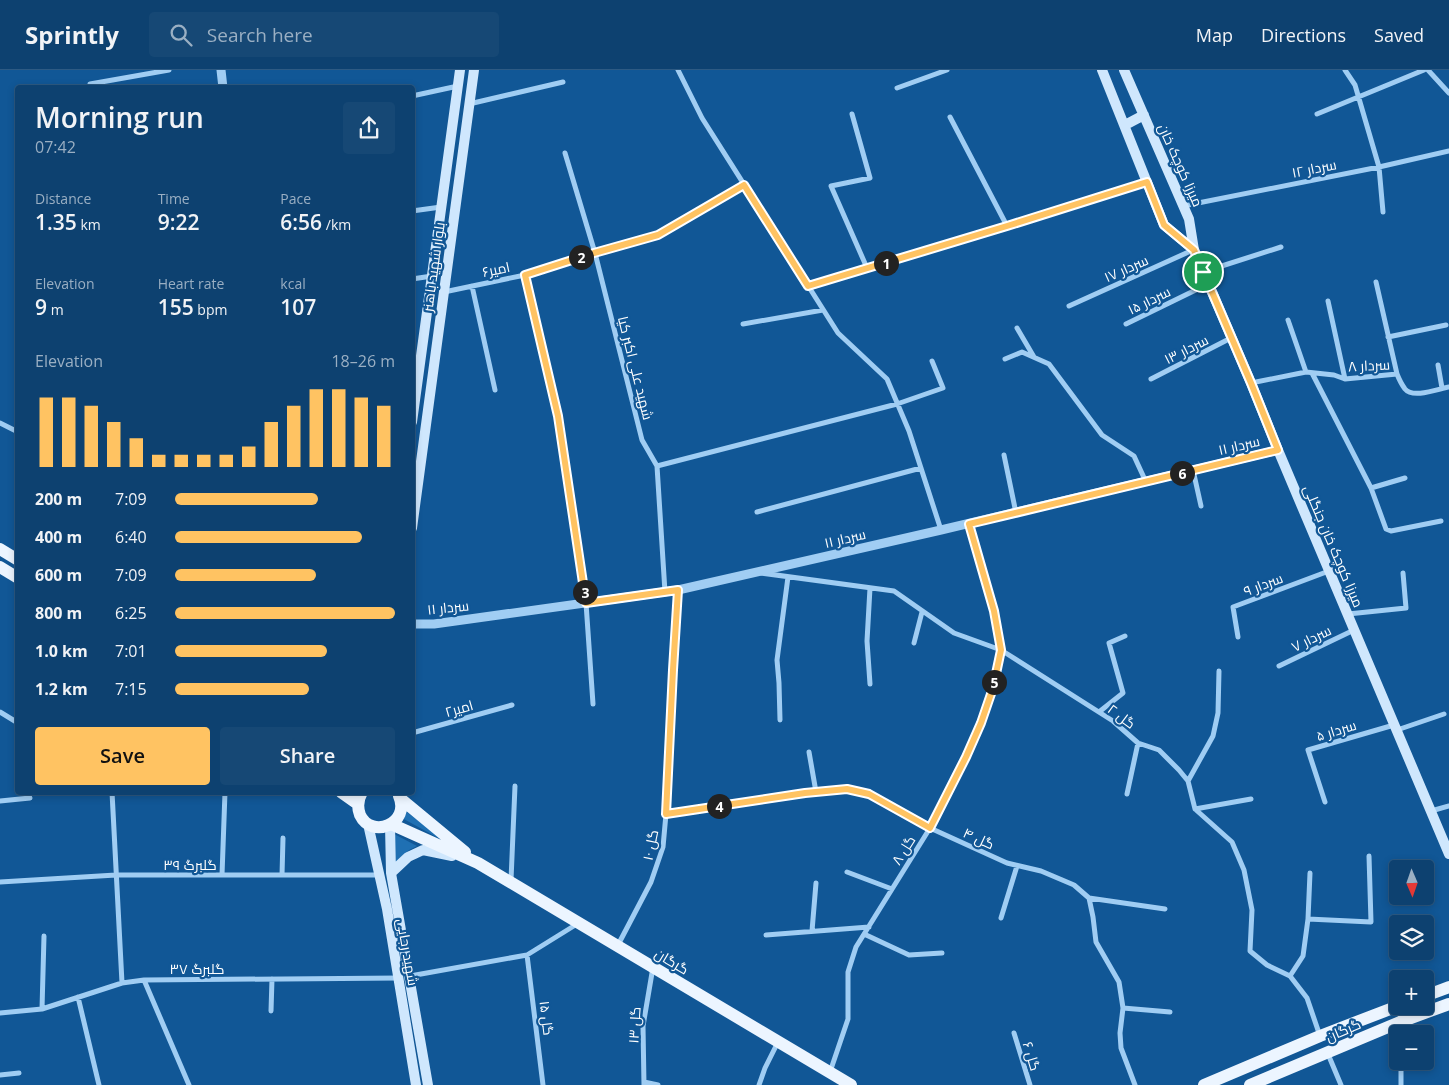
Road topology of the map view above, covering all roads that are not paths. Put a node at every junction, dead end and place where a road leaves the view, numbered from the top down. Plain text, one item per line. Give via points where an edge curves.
1 (169, 70) edge
2 (221, 70) edge
3 (460, 70) edge
4 (474, 70) edge
5 (678, 70) edge
6 (947, 70) edge
7 (1102, 70) edge
8 (1124, 70) edge
9 (1345, 70) edge
10 (1424, 70) edge
11 (1428, 70) edge
12 (563, 82) dead end
13 (90, 84) dead end
14 (223, 85) edge
15 (458, 86) junction
16 (897, 88) dead end
17 (1449, 94) edge
18 (415, 95) edge
19 (1358, 97) junction
20 (469, 104) junction
21 (852, 114) dead end
22 (1317, 114) dead end
23 (1144, 115) junction
24 (950, 117) dead end
25 (1125, 125) junction
26 (1449, 151) edge
27 (565, 153) dead end
28 (1378, 167) junction
29 (1147, 182) junction
30 (744, 185) junction
31 (1184, 206) junction
32 (442, 207) junction
33 (415, 211) edge
34 (1383, 212) dead end
35 (1007, 226) junction
36 (1281, 247) dead end
37 (1194, 250) junction
38 (594, 253) junction
39 (867, 268) junction
40 (1203, 272) junction
41 (525, 275) junction
42 (432, 276) junction
43 (415, 279) edge
44 (1376, 282) dead end
45 (1208, 284) junction
46 (472, 286) junction
47 (808, 286) junction
48 (444, 292) junction
49 (1328, 301) dead end
50 (1068, 306) dead end
51 (823, 310) junction
52 (1288, 320) dead end
53 (743, 324) dead end
54 (1126, 324) dead end
55 (1446, 325) dead end
56 (1017, 328) dead end
57 (1388, 337) junction
58 (1231, 338) junction
59 (1034, 357) junction
60 (1005, 359) dead end
61 (932, 361) dead end
62 (1438, 365) dead end
63 (1309, 372) junction
64 (1397, 374) junction
65 (416, 376) edge
66 (1151, 379) dead end
67 (1345, 379) junction
68 (1251, 383) junction
69 (1449, 387) edge
70 (1442, 388) junction
71 (495, 390) dead end
72 (897, 404) junction
73 (0, 423) edge
74 (15, 430) edge
75 (1278, 450) junction
76 (1004, 456) dead end
77 (656, 466) junction
78 (921, 468) junction
79 (1193, 470) junction
80 (1405, 478) dead end
81 (1146, 482) junction
82 (1371, 488) junction
83 (415, 506) edge
84 (1201, 506) dead end
85 (757, 512) dead end
86 (1016, 513) junction
87 (1441, 521) dead end
88 (969, 524) junction
89 (942, 530) junction
90 (0, 549) edge
91 (15, 558) edge
92 (0, 566) edge
93 (1329, 571) junction
94 (755, 572) junction
95 (1403, 573) dead end
96 (15, 576) edge
97 (788, 577) junction
98 (870, 588) junction
99 (678, 590) junction
100 (665, 592) junction
101 (586, 603) junction
102 (922, 612) junction
103 (1348, 614) junction
104 (415, 624) edge
105 (1354, 630) junction
106 (1125, 636) dead end
107 (1238, 637) dead end
108 (914, 643) dead end
109 (1001, 650) junction
110 (1279, 666) dead end
111 (1219, 671) dead end
112 (870, 684) dead end
113 (593, 704) dead end
114 (512, 705) dead end
115 (0, 712) edge
116 (1099, 712) junction
117 (1444, 714) dead end
118 (780, 720) dead end
119 (15, 721) edge
120 (1395, 727) junction
121 (415, 732) edge
122 (1138, 743) junction
123 (809, 752) dead end
124 (1188, 781) junction
125 (515, 786) dead end
126 (816, 792) junction
127 (1127, 794) dead end
128 (112, 795) edge
129 (225, 795) edge
130 (399, 796) edge
131 (30, 798) dead end
132 (360, 798) edge
133 (1251, 799) dead end
134 (0, 801) edge
135 (1325, 802) dead end
136 (1449, 806) edge
137 (1195, 809) junction
138 (1431, 811) junction
139 (666, 814) junction
140 (368, 824) junction
141 (390, 824) junction
142 (930, 828) junction
143 (283, 838) dead end
144 (1449, 854) edge
145 (1369, 856) dead end
146 (478, 863) junction
147 (1017, 866) junction
148 (847, 872) dead end
149 (391, 873) junction
150 (1310, 873) dead end
151 (380, 874) junction
152 (116, 875) junction
153 (222, 875) junction
154 (282, 875) junction
155 (0, 882) edge
156 (511, 882) junction
157 (816, 883) dead end
158 (892, 889) junction
159 (1089, 898) junction
160 (1165, 909) dead end
161 (1001, 918) dead end
162 (1308, 919) junction
163 (579, 923) junction
164 (869, 926) junction
165 (812, 931) junction
166 (864, 934) junction
167 (766, 935) dead end
168 (44, 936) dead end
169 (618, 946) junction
170 (942, 953) dead end
171 (528, 955) junction
172 (653, 967) junction
173 (1290, 976) junction
174 (404, 977) junction
175 (272, 979) junction
176 (144, 980) junction
177 (122, 983) junction
178 (1449, 987) edge
179 (1434, 993) edge
180 (78, 997) junction
181 (1449, 1004) edge
182 (1123, 1008) junction
183 (42, 1009) junction
184 (1389, 1009) edge
185 (272, 1011) dead end
186 (1170, 1012) dead end
187 (0, 1014) edge
188 (1014, 1033) dead end
189 (1320, 1036) junction
190 (779, 1042) junction
191 (1328, 1053) junction
192 (1401, 1070) edge
193 (830, 1072) junction
194 (18, 1073) dead end
195 (0, 1075) edge
196 (644, 1084) edge
197 (100, 1085) edge
198 (189, 1085) edge
199 (416, 1085) edge
200 (428, 1085) edge
201 (544, 1085) edge
202 (658, 1085) edge
203 (759, 1085) edge
204 (851, 1085) edge
205 (1030, 1085) edge
206 (1135, 1085) edge
207 (1204, 1085) edge
208 (1250, 1085) edge
209 (1341, 1085) edge
210 (1401, 1085) edge

1 - 13 street
2 - 14 street
3 - 15 main road, بلوار شهید باهنر
4 - 20 main road, بلوار شهید باهنر
5 - 30 street via 702,118
6 - 16 street
7 - 25 main road
8 - 23 main road, میرزا کوچک خان
9 - 19 street via 1355,85
10 - 19 street
11 - 17 street
12 - 20 street
15 - 18 street
15 - 32 main road, بلوار شهید باهنر
19 - 22 street
19 - 28 street
20 - 48 main road, بلوار شهید باهنر
21 - 39 street via 870,178 831,186
23 - 25 main road
23 - 31 main road, میرزا کوچک خان
24 - 35 street
25 - 29 main road
26 - 28 street, سردار ۱۲
27 - 38 street, شهید علی اکبر کیا
28 - 31 street, سردار ۱۲
28 - 34 street
29 - 35 street
29 - 37 main road via 1164,225
30 - 38 street, امیر۶ via 658,235
30 - 47 street
31 - 37 main road, میرزا کوچک خان
32 - 33 street
32 - 42 main road, بلوار شهید باهنر
35 - 39 street
36 - 40 street
37 - 40 main road, میرزا کوچک خان جنگلی
37 - 50 street, سردار ۱۷
38 - 41 street, امیر۶
38 - 77 street, شهید علی اکبر کیا via 642,440
39 - 47 street
40 - 45 main road, میرزا کوچک خان جنگلی
41 - 46 street, امیر۶
41 - 101 street via 558,416
42 - 43 street
42 - 65 main road, بلوار شهید باهنر
44 - 57 street
45 - 54 street, سردار ۱۵
45 - 58 main road, میرزا کوچک خان جنگلی
46 - 48 street, امیر۶
46 - 71 street
47 - 51 street
48 - 83 main road, بلوار شهید باهنر
49 - 67 street
51 - 53 street
51 - 72 street via 838,333 887,379
52 - 63 street
55 - 57 street
56 - 59 street
57 - 64 street
58 - 66 street, سردار ۱۳
58 - 68 main road, میرزا کوچک خان جنگلی
59 - 60 street via 1022,352
59 - 81 street via 1049,364 1102,435 1134,456
61 - 72 street via 943,388
62 - 70 street
63 - 67 street, سردار ۸
63 - 68 street, سردار ۸
63 - 82 street
64 - 67 street, سردار ۸
64 - 70 street, سردار ۸ via 1410,393
68 - 75 main road, میرزا کوچک خان جنگلی
69 - 70 street, سردار ۸
72 - 77 street
72 - 78 street
73 - 74 street
75 - 79 street, سردار ۱۱
75 - 93 main road, میرزا کوچک خان جنگلی
76 - 86 street
77 - 100 street, شهید علی اکبر کیا
78 - 85 street
78 - 89 street
79 - 81 street, سردار ۱۱
79 - 84 street
80 - 82 street
81 - 86 street, سردار ۱۱
82 - 87 street via 1386,530
86 - 88 street, سردار ۱۱
88 - 89 street, سردار ۱۱
88 - 109 street, گل ۸ via 994,611
89 - 94 street, سردار ۱۱
90 - 91 main road
92 - 96 main road
93 - 103 main road, میرزا کوچک خان جنگلی
93 - 107 street, سردار ۹ via 1233,607
94 - 97 street, گل ۲
94 - 99 street, سردار ۱۱
95 - 103 street via 1406,608
97 - 98 street, گل ۲
97 - 118 street via 776,660
98 - 102 street, گل ۲ via 894,591
98 - 112 street via 867,641
99 - 100 street, سردار ۱۱
99 - 139 street, گل ۱۰
100 - 101 street, سردار ۱۱
101 - 104 street, سردار ۱۱
101 - 113 street
102 - 108 street
102 - 109 street, گل ۲ via 954,633
103 - 105 main road, میرزا کوچک خان جنگلی
105 - 110 street, سردار ۷
105 - 120 main road, میرزا کوچک خان جنگلی
106 - 116 street via 1109,643 1123,693
109 - 116 street, گل ۲
109 - 142 street, گل ۸ via 981,723
111 - 124 street via 1218,713 1213,736
114 - 121 street, امیر۲
115 - 119 street
116 - 122 street, گل ۲
117 - 120 street
120 - 135 street, سردار ۵ via 1308,750
120 - 138 main road, میرزا کوچک خان جنگلی
122 - 124 street, گل ۲ via 1159,750
122 - 127 street
123 - 126 street
124 - 137 street, گل ۲
125 - 156 street
126 - 139 street, گل ۴
126 - 142 street, گل ۴ via 847,789 869,794
128 - 152 street
129 - 153 street
130 - 141 main road via 400,814
130 - 146 main road
131 - 134 street
132 - 140 main road via 359,812
133 - 137 street
136 - 138 street
137 - 173 street via 1232,842 1244,870 1252,910 1250,951 1267,965
138 - 144 main road, میرزا کوچک خان جنگلی
139 - 169 street, گل ۱۰ via 663,848 651,882
140 - 141 main road via 375,827
140 - 151 main road, شهید رجایی
141 - 146 main road
141 - 149 main road, شهید رجایی
142 - 147 street, گل ۴
142 - 158 street, گل ۸
143 - 154 street
145 - 162 street via 1371,922
146 - 149 main road via 422,850 408,857
146 - 156 main road, گرگان
147 - 159 street, گل ۴ via 1041,871 1074,886
147 - 161 street
148 - 158 street
149 - 174 main road, شهید رجایی
150 - 162 street
151 - 154 street, گلبرگ ۳۹
151 - 174 main road, شهید رجایی
152 - 153 street, گلبرگ ۳۹
152 - 155 street, گلبرگ ۳۹
152 - 177 street
153 - 154 street, گلبرگ ۳۹
156 - 163 main road, گرگان
157 - 165 street
158 - 164 street, گل ۸
159 - 160 street
159 - 182 street via 1096,942 1119,982
162 - 173 street via 1303,956
163 - 169 main road, گرگان
163 - 171 street
164 - 165 street
164 - 166 street, گل ۸
165 - 167 street
166 - 170 street via 909,955
166 - 193 street, گل ۸ via 848,972 848,1019
168 - 183 street
169 - 172 main road, گرگان
171 - 174 street, گلبرگ ۳۷
171 - 201 street, گل ۱۵
172 - 190 main road, گرگان
172 - 196 street, گل ۱۳ via 644,1026
173 - 189 street via 1308,998
174 - 175 street, گلبرگ ۳۷
174 - 199 main road, شهید رجایی
174 - 200 main road, شهید رجایی
175 - 176 street, گلبرگ ۳۷
175 - 185 street
176 - 177 street, گلبرگ ۳۷
176 - 198 street
177 - 180 street, گلبرگ ۳۷
178 - 179 main road
180 - 183 street, گلبرگ ۳۷
180 - 197 street
181 - 191 main road, گرگان
182 - 186 street
182 - 206 street via 1121,1048
183 - 187 street, گلبرگ ۳۷
184 - 189 main road, گرگان
188 - 205 street, گل ۶
189 - 207 main road, گرگان
190 - 193 main road, گرگان
190 - 203 street
191 - 208 main road, گرگان
191 - 209 street
192 - 210 street
193 - 204 main road, گرگان
194 - 195 street
196 - 202 street

